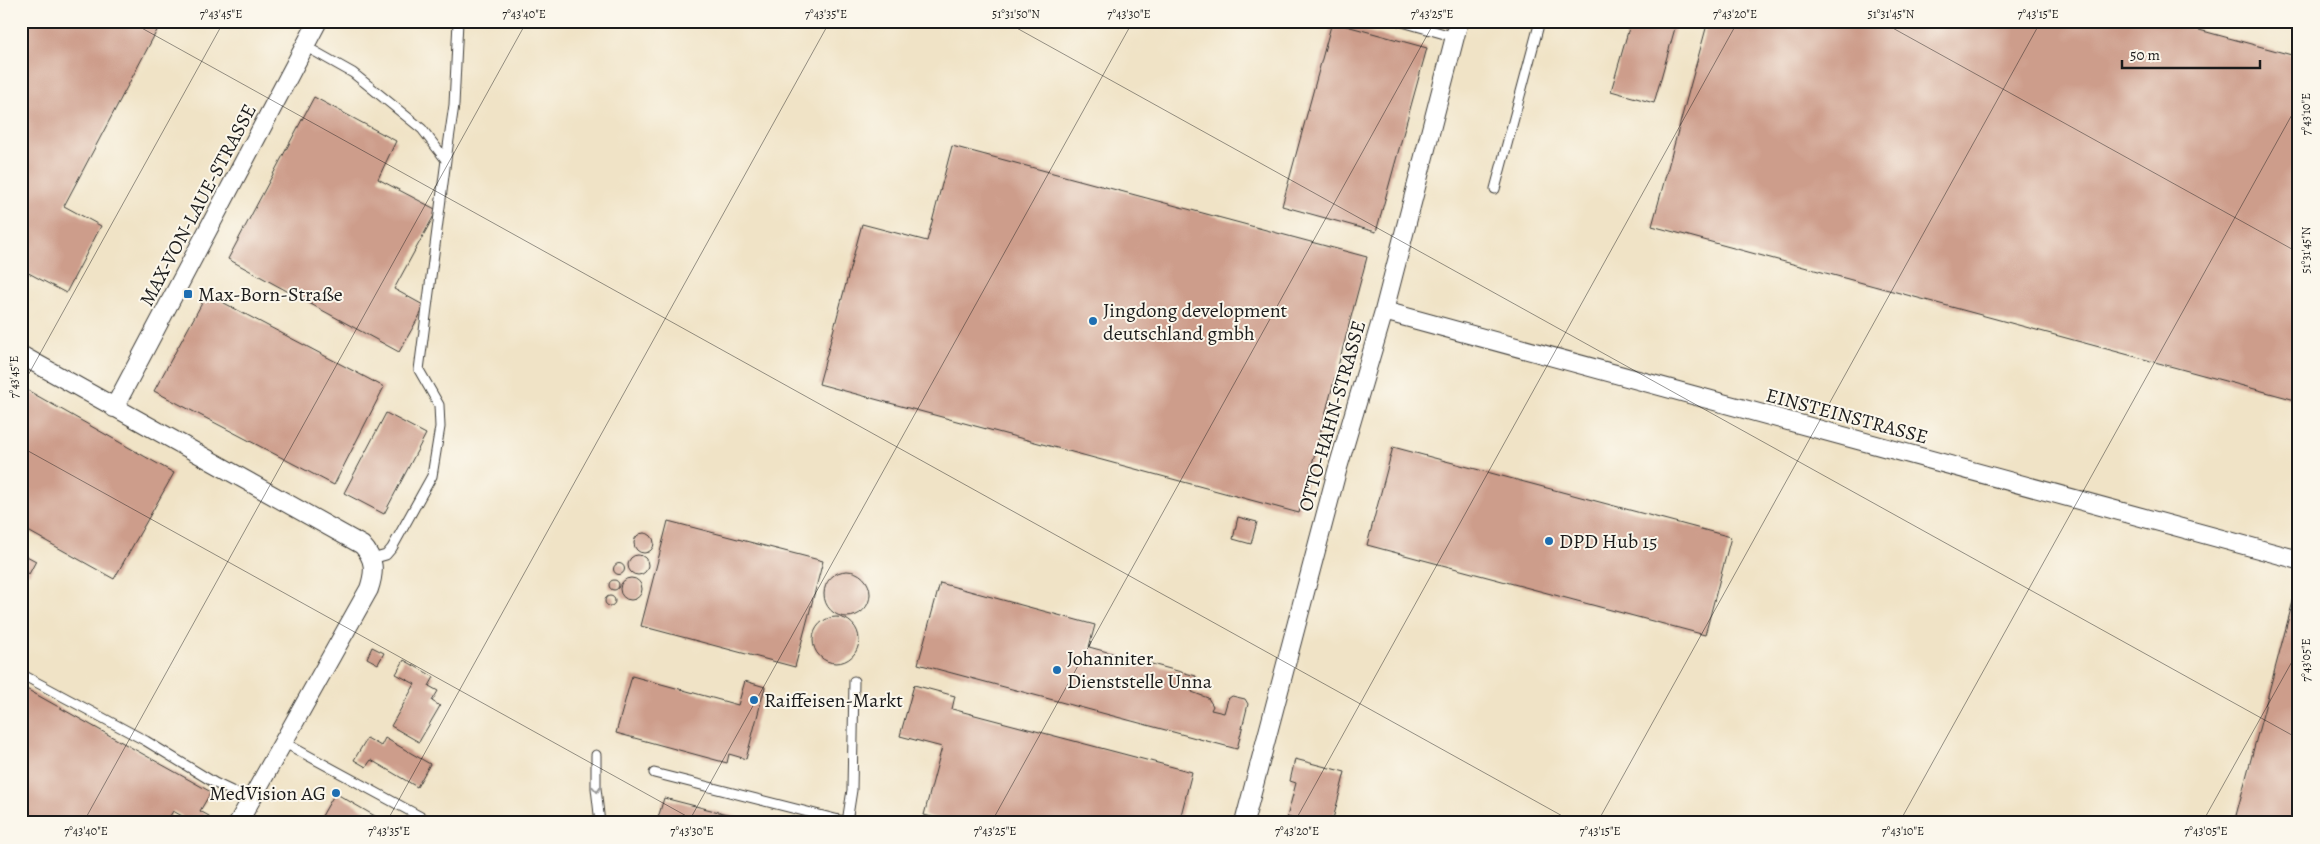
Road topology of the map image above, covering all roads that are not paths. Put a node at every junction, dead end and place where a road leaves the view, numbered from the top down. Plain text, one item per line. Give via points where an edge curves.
1 (318, 21) edge
2 (458, 21) edge
3 (1399, 21) edge
4 (1540, 21) edge
5 (1457, 29) edge
6 (305, 46) junction
7 (446, 160) junction
8 (1495, 189) dead end
9 (1384, 311) junction
10 (21, 355) edge
11 (114, 408) junction
12 (2299, 560) edge
13 (373, 563) junction
14 (21, 674) edge
15 (854, 681) dead end
16 (283, 742) junction
17 (596, 755) dead end
18 (654, 773) dead end
19 (251, 800) junction
20 (849, 822) edge
21 (238, 823) edge
22 (432, 823) edge
23 (600, 823) edge
24 (1244, 823) edge

1 - 6 street, MAX-VON-LAUE-STRASSE
2 - 7 lane via 454,105
3 - 5 lane
4 - 8 lane
5 - 9 street, OTTO-HAHN-STRASSE
6 - 7 lane via 353,73 414,122
6 - 11 street, MAX-VON-LAUE-STRASSE
7 - 13 lane via 419,370 439,406 440,427 432,476 392,548
9 - 12 street, EINSTEINSTRASSE
9 - 24 street, OTTO-HAHN-STRASSE
10 - 11 street
11 - 13 street via 362,545
13 - 16 street via 369,589
14 - 19 lane
15 - 20 lane
16 - 19 street
16 - 22 lane
17 -> 23 lane
18 - 20 lane
19 - 21 street

